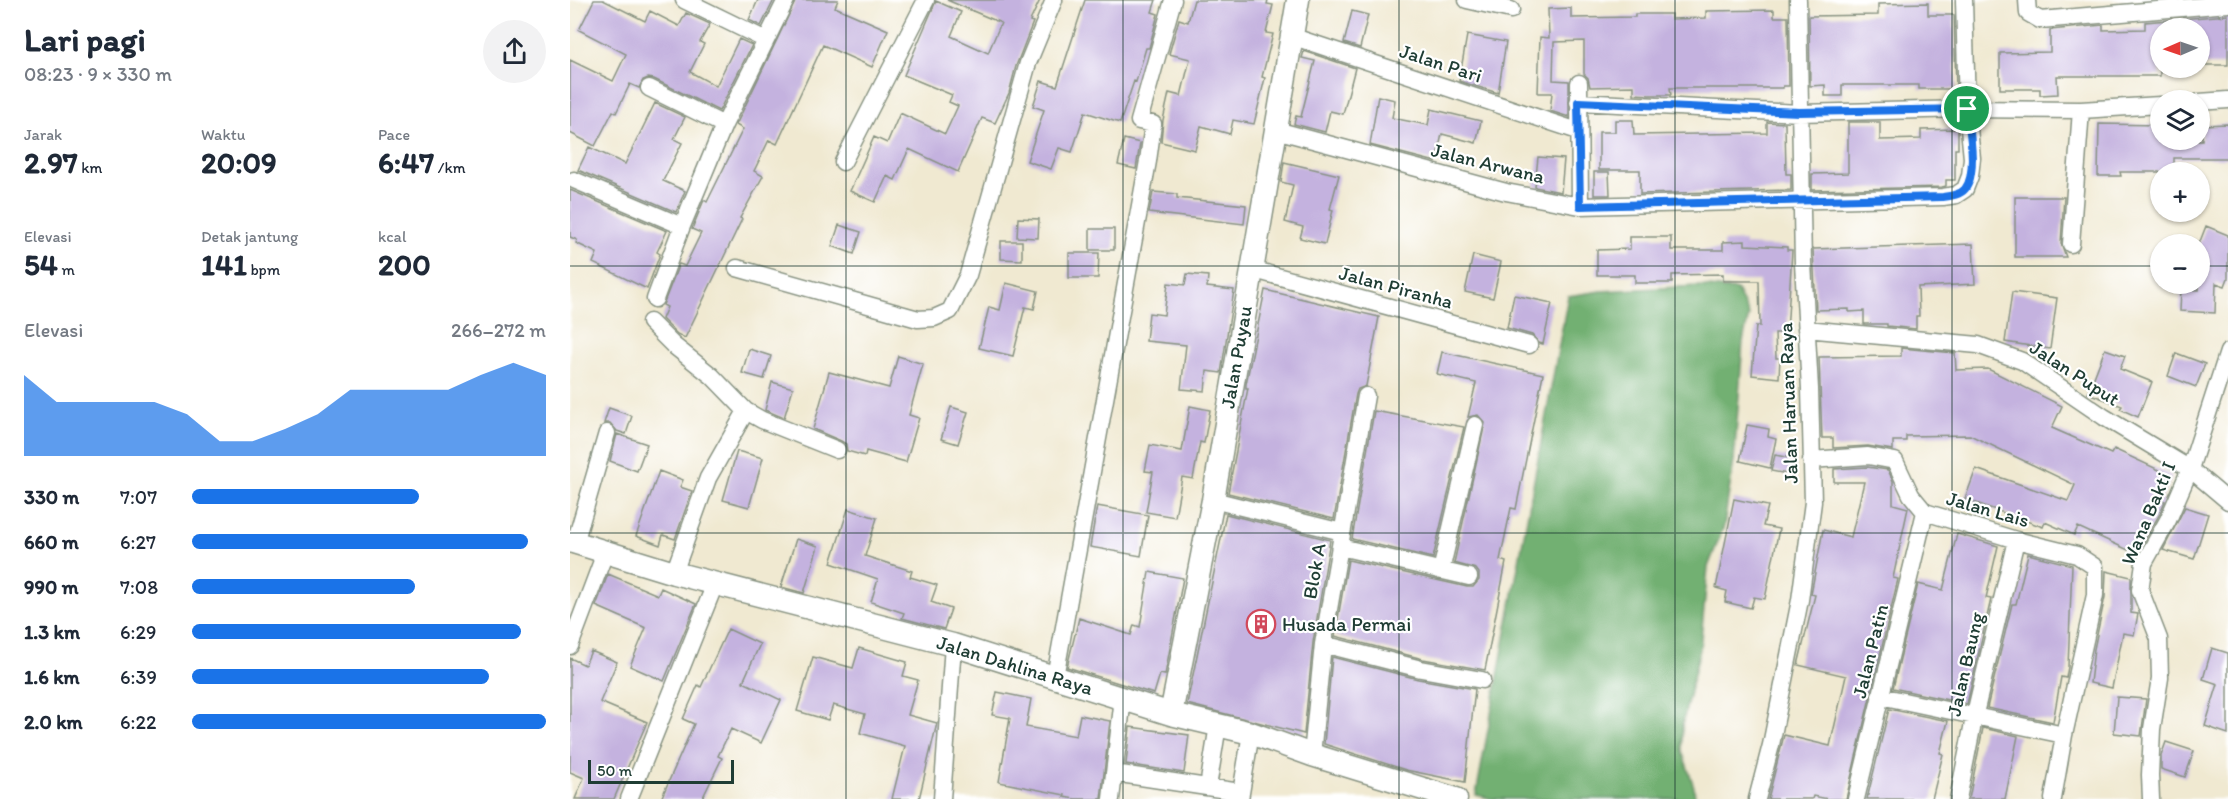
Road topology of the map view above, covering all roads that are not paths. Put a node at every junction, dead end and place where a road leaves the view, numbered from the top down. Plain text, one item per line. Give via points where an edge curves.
1 (684, 0) edge
2 (786, 0) edge
3 (926, 0) edge
4 (1053, 0) edge
5 (1173, 0) edge
6 (1298, 0) edge
7 (1467, 0) edge
8 (1798, 0) edge
9 (1964, 0) edge
10 (2026, 0) edge
11 (2194, 4) edge
12 (2228, 4) edge
13 (2105, 8) edge
14 (1511, 10) dead end
15 (1291, 36) junction
16 (766, 40) junction
17 (1579, 83) dead end
18 (649, 88) dead end
19 (2228, 100) edge
20 (2210, 101) edge
21 (1578, 102) junction
22 (2150, 106) edge
23 (1967, 109) junction
24 (2081, 110) junction
25 (1799, 112) junction
26 (724, 125) junction
27 (1276, 130) junction
28 (1578, 131) junction
29 (843, 162) dead end
30 (574, 180) dead end
31 (1801, 200) junction
32 (1580, 206) junction
33 (682, 226) junction
34 (2071, 244) dead end
35 (737, 268) dead end
36 (1251, 269) junction
37 (655, 299) dead end
38 (650, 322) dead end
39 (1806, 329) junction
40 (1529, 345) dead end
41 (2228, 352) edge
42 (1366, 396) dead end
43 (746, 411) junction
44 (1475, 426) dead end
45 (607, 433) dead end
46 (837, 450) dead end
47 (1811, 460) junction
48 (2190, 469) junction
49 (1213, 500) junction
50 (2228, 501) edge
51 (1925, 512) junction
52 (1341, 539) junction
53 (2016, 540) junction
54 (573, 542) edge
55 (605, 553) junction
56 (1441, 571) junction
57 (674, 573) junction
58 (1469, 577) dead end
59 (715, 584) junction
60 (1323, 644) junction
61 (953, 645) junction
62 (570, 646) edge
63 (1055, 676) junction
64 (1482, 680) dead end
65 (1880, 696) junction
66 (1123, 698) junction
67 (1170, 714) junction
68 (1974, 718) junction
69 (1218, 725) junction
70 (1251, 733) junction
71 (2064, 735) junction
72 (1312, 755) junction
73 (1114, 773) junction
74 (1208, 787) junction
75 (1240, 796) edge
76 (629, 799) edge
77 (942, 799) edge
78 (1111, 799) edge
79 (1456, 799) edge
80 (1757, 799) edge
81 (1856, 799) edge
82 (1958, 799) edge
83 (2053, 799) edge
84 (2151, 799) edge

1 - 16 street
2 - 16 street
3 - 29 street
4 - 35 street via 1028,63 968,275 950,311 918,319
5 - 63 street via 1139,121 1154,124
6 - 15 street, Jalan Puyau
7 - 14 street
8 - 25 street, Jalan Haruan Raya
9 - 23 street
10 - 13 street via 2028,13 2040,20
11 - 12 street
11 - 13 street
15 - 27 street, Jalan Puyau
15 - 28 street, Jalan Pari
16 - 26 street
17 - 21 street
18 - 26 street
19 - 20 street
21 - 25 street
21 - 28 street
22 - 24 street
23 - 24 street
23 - 25 street
23 - 31 street, Jalan Arwana via 1970,176 1965,189 1956,195
24 - 34 street
25 - 31 street, Jalan Haruan Raya
26 - 33 street
27 - 32 street, Jalan Arwana via 1506,192
27 - 36 street, Jalan Puyau
28 - 32 street
30 - 33 street
31 - 32 street, Jalan Arwana
31 - 39 street, Jalan Haruan Raya
33 - 37 street
36 - 40 street, Jalan Piranha
36 - 49 street, Jalan Puyau
38 - 43 street via 712,375
39 - 47 street, Jalan Haruan Raya
39 - 48 street, Jalan Puput via 1978,345 2022,362
41 - 48 street, Wana Bakti I
42 - 52 street, Blok A
43 - 46 street
43 - 57 street via 708,478
44 - 56 street
45 - 54 street
47 - 51 street, Jalan Lais via 1868,456 1895,461 1911,495
47 - 80 street, Jalan Haruan Raya via 1813,502 1800,600
48 - 50 street, Jalan Puput
48 - 84 street, Wana Bakti I via 2144,562 2140,590 2159,639
49 - 52 street
49 - 67 street, Jalan Puyau
51 - 53 street, Jalan Lais
51 - 65 street, Jalan Patin
52 - 56 street
52 - 60 street, Blok A
53 - 68 street, Jalan Baung
53 - 71 street, Jalan Lais via 2077,555 2095,567 2095,595
54 - 55 street, Jalan Dahlina Raya
55 - 57 street, Jalan Dahlina Raya
55 - 62 street
56 - 58 street
57 - 59 street, Jalan Dahlina Raya
59 - 61 street, Jalan Dahlina Raya
59 - 76 street
60 - 64 street
60 - 72 street, Blok A
61 - 63 street, Jalan Dahlina Raya
61 - 77 street
63 - 66 street, Jalan Dahlina Raya
65 - 68 street
65 - 81 street, Jalan Patin
66 - 67 street, Jalan Dahlina Raya
66 - 73 street
67 - 69 street, Jalan Dahlina Raya
68 - 71 street
68 - 82 street, Jalan Baung
69 - 70 street, Jalan Dahlina Raya
69 - 74 street
70 - 72 street, Jalan Dahlina Raya
70 - 75 street
71 - 83 street
72 - 79 street, Jalan Dahlina Raya
73 - 74 street
73 - 78 street
74 - 75 street

